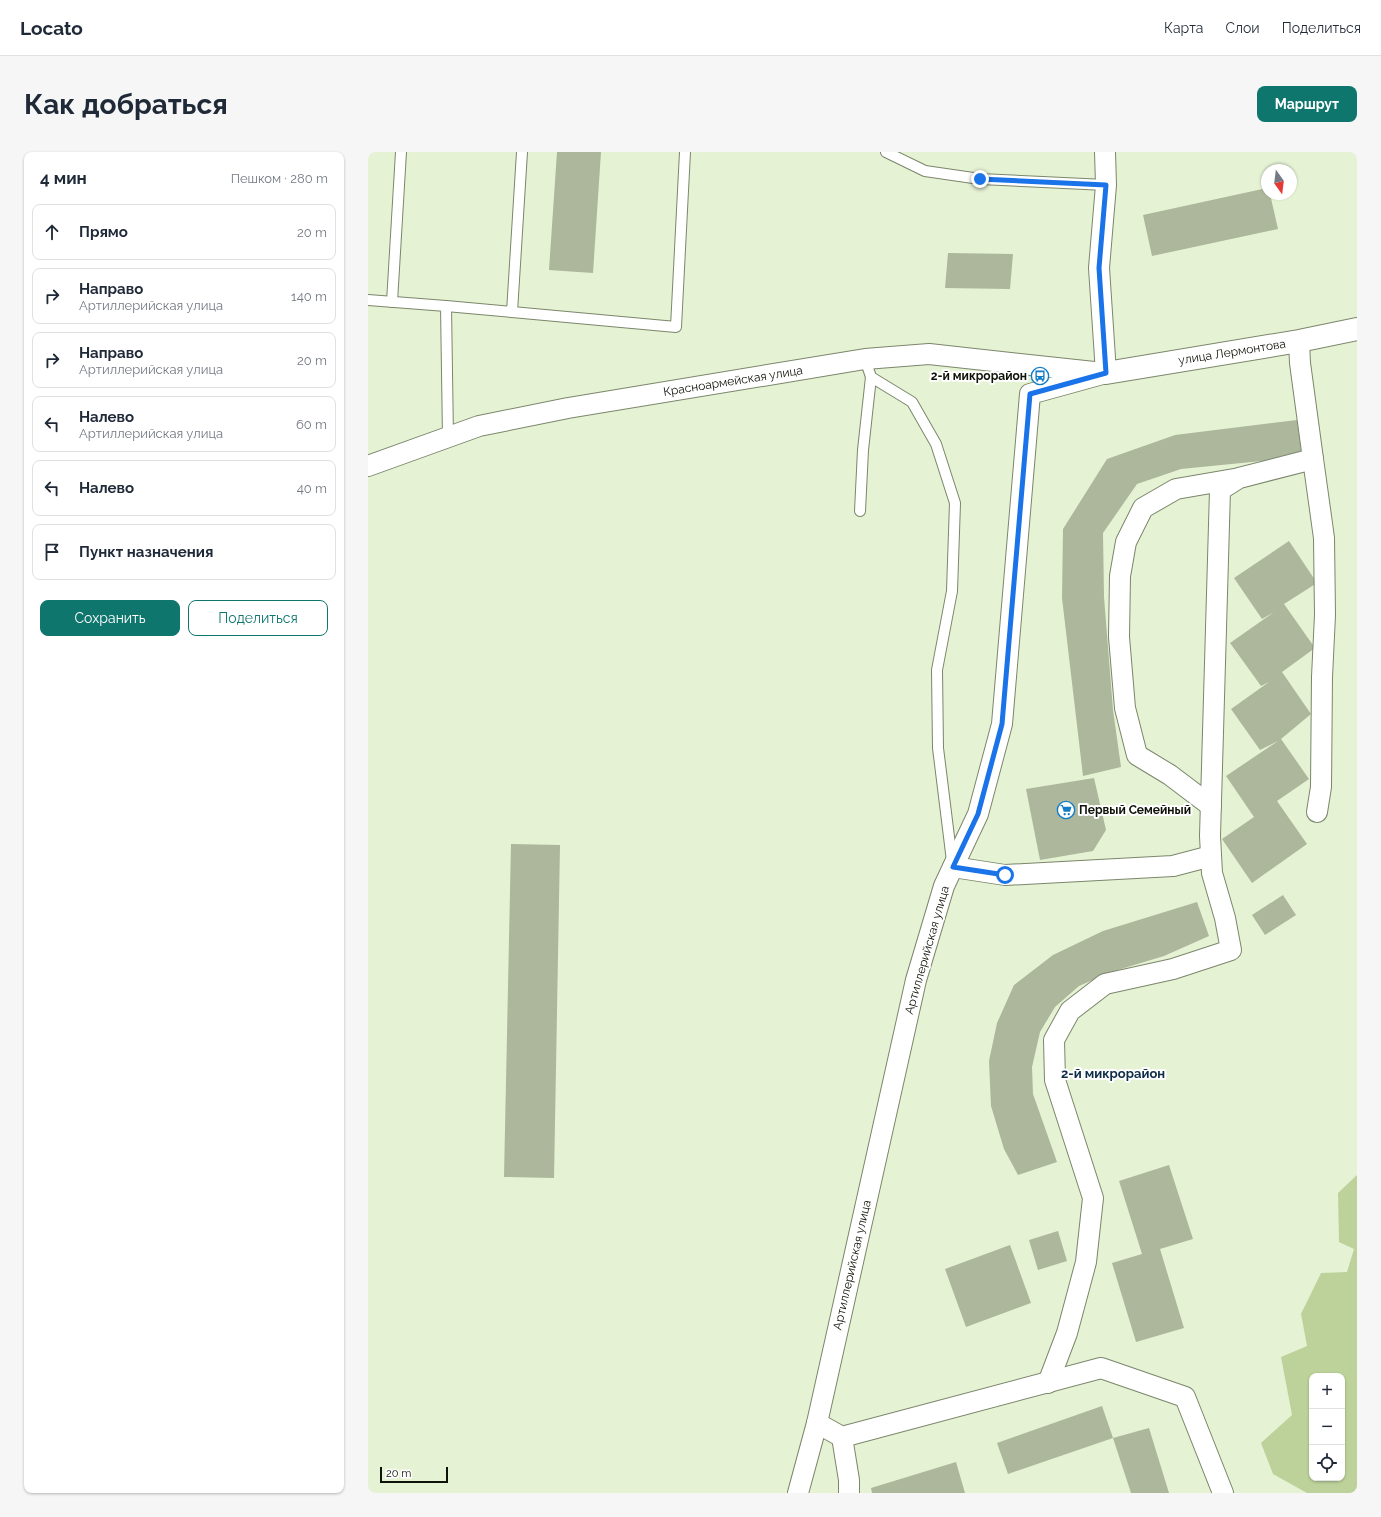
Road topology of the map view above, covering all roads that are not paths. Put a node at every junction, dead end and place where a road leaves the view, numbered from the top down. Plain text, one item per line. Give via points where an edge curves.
1 (401, 152) edge
2 (522, 152) edge
3 (685, 152) edge
4 (886, 152) edge
5 (1106, 152) edge
6 (1106, 185) junction
7 (368, 300) edge
8 (392, 302) junction
9 (446, 306) junction
10 (512, 312) junction
11 (1357, 329) edge
12 (1299, 341) junction
13 (868, 368) junction
14 (1106, 373) junction
15 (448, 438) junction
16 (1313, 459) junction
17 (368, 466) edge
18 (1239, 478) junction
19 (860, 511) dead end
20 (1211, 806) junction
21 (1317, 812) dead end
22 (1211, 856) junction
23 (953, 867) junction
24 (1048, 1383) junction
25 (817, 1423) junction
26 (842, 1438) junction
27 (798, 1493) edge
28 (849, 1493) edge
29 (1223, 1493) edge

1 - 8 lane
2 - 10 lane
3 - 10 lane via 676,327
4 - 6 lane via 925,171 980,179
5 - 6 street
6 - 14 street via 1099,268
7 - 8 lane
8 - 9 lane
9 - 10 lane
9 - 15 lane
11 - 12 street, улица Лермонтова
12 - 14 street, улица Лермонтова
12 - 16 street
13 - 14 street, Красноармейская улица via 929,354
13 - 15 street, Красноармейская улица via 568,408 479,426
13 - 19 lane
13 - 23 lane via 912,402 936,444 955,503 952,591 937,670 938,748
14 - 23 street, Артиллерийская улица via 1030,394 1002,724 978,814
15 - 17 street, Красноармейская улица
16 - 18 street
16 - 21 street via 1324,538 1325,615 1321,787
18 - 20 street via 1220,490
18 - 20 street via 1176,488 1143,508 1126,542 1120,576 1119,637 1125,708 1137,755 1170,775
20 - 22 street
22 - 23 street via 1173,866 1005,875
22 - 24 street via 1212,873 1231,950 1173,969 1105,984 1070,1011 1054,1040 1055,1080 1093,1198 1086,1262 1067,1333
23 - 25 street, Артиллерийская улица via 944,886 916,980
24 - 26 street
24 - 29 street via 1101,1368 1185,1397
25 - 26 street
25 - 27 street, Артиллерийская улица
26 - 28 street

